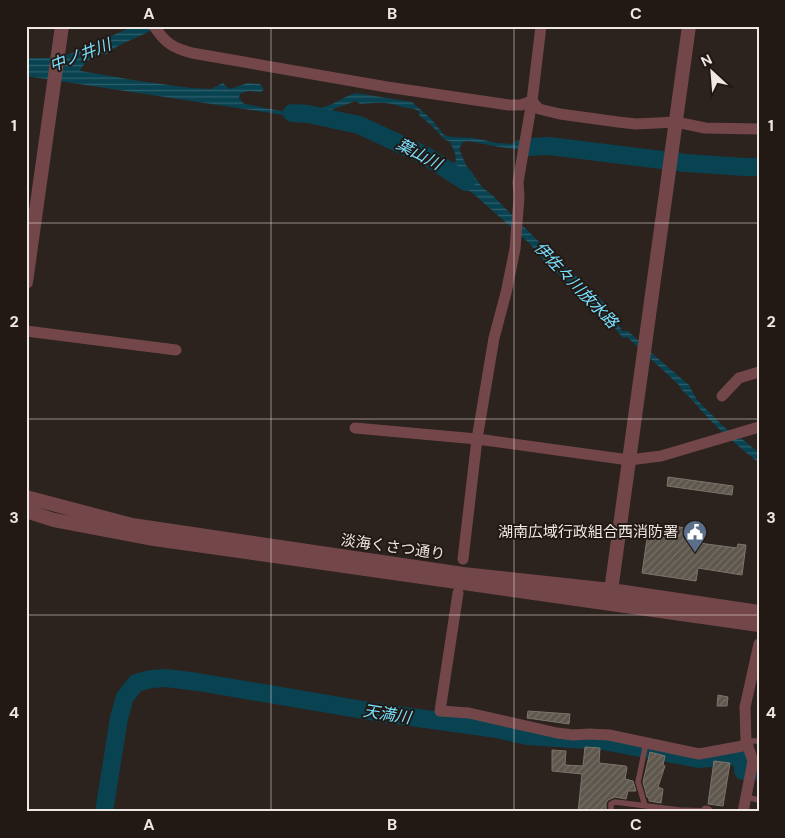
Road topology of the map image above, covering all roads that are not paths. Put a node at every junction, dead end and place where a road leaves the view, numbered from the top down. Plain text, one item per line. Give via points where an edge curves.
1 (154, 26) edge
2 (541, 26) edge
3 (689, 26) edge
4 (61, 30) edge
5 (532, 101) junction
6 (676, 122) junction
7 (759, 129) edge
8 (26, 282) edge
9 (26, 331) edge
10 (176, 350) dead end
11 (759, 372) edge
12 (722, 396) dead end
13 (758, 427) edge
14 (355, 428) dead end
15 (477, 439) junction
16 (629, 460) junction
17 (26, 497) edge
18 (26, 511) edge
19 (463, 559) dead end
20 (458, 593) dead end
21 (610, 597) junction
22 (759, 612) edge
23 (759, 625) edge
24 (759, 644) edge
25 (751, 742) edge
26 (646, 743) junction
27 (746, 798) junction
28 (759, 800) edge
29 (645, 806) junction
30 (611, 812) edge
31 (707, 812) edge
32 (743, 812) edge

1 - 5 street via 160,36 175,48 192,53 499,103 521,106
2 - 5 street
3 - 6 street
4 - 8 street
5 - 6 street via 539,108 579,117 636,124
5 - 15 street via 518,182 515,249 494,338
6 - 7 street via 704,128
6 - 16 street
9 - 10 street
11 - 12 street via 740,378
13 - 16 street via 661,456
14 - 15 street
15 - 16 street
15 - 19 street
16 - 21 street
17 - 21 street, 淡海くさつ通り via 132,525
18 - 21 street, 淡海くさつ通り via 54,520 154,540
20 - 26 street via 440,711 468,713 557,733 609,735
21 - 22 street, 淡海くさつ通り
21 - 23 street, 淡海くさつ通り
24 - 25 street via 745,707
25 - 26 street via 699,754
25 - 27 street via 754,761
26 - 29 lane via 638,782
27 - 28 lane
27 - 32 street
29 - 30 lane via 615,802 611,804
29 - 31 lane

